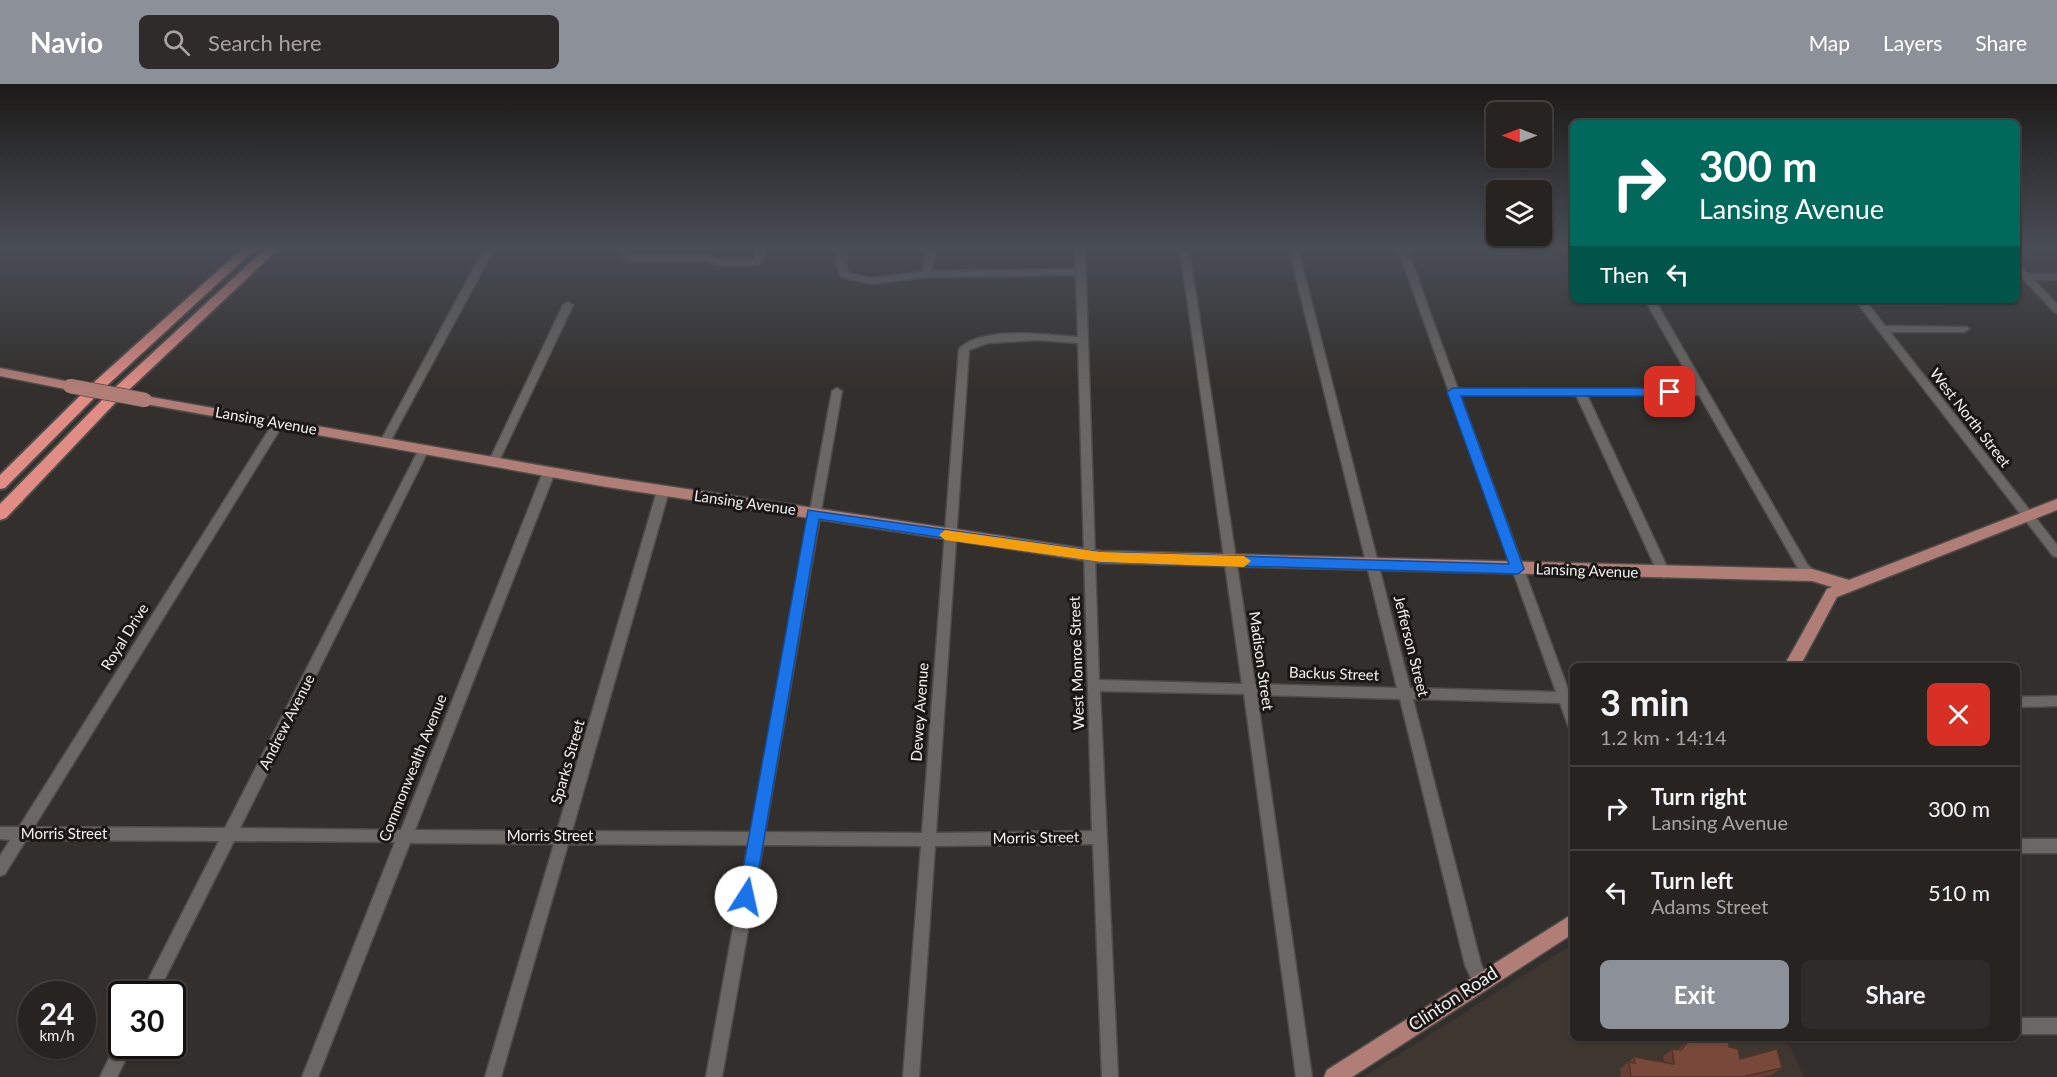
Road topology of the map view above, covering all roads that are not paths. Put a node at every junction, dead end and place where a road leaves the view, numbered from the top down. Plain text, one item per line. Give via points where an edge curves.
1 (198, 295) edge
2 (222, 295) edge
3 (464, 295) edge
4 (1081, 295) edge
5 (1191, 295) edge
6 (1305, 295) edge
7 (1419, 295) edge
8 (2043, 295) edge
9 (1652, 303) edge
10 (1862, 303) edge
11 (568, 305) dead end
12 (2057, 310) edge
13 (1881, 329) junction
14 (1964, 329) dead end
15 (1082, 340) junction
16 (0, 372) edge
17 (837, 391) dead end
18 (1453, 392) junction
19 (1703, 392) junction
20 (1580, 393) junction
21 (279, 423) junction
22 (385, 442) junction
23 (424, 449) junction
24 (494, 461) junction
25 (549, 472) junction
26 (0, 484) edge
27 (663, 491) junction
28 (2057, 504) edge
29 (813, 513) junction
30 (0, 514) edge
31 (2027, 514) junction
32 (950, 536) junction
33 (2057, 553) edge
34 (1090, 555) junction
35 (1231, 561) junction
36 (1374, 564) junction
37 (1518, 569) junction
38 (1664, 573) junction
39 (1812, 575) junction
40 (1846, 585) junction
41 (1794, 663) edge
42 (1093, 685) junction
43 (1248, 689) junction
44 (1405, 693) junction
45 (1569, 698) edge
46 (2057, 701) edge
47 (2020, 702) edge
48 (0, 833) edge
49 (22, 834) junction
50 (230, 835) junction
51 (404, 835) junction
52 (563, 836) junction
53 (756, 837) junction
54 (1099, 837) junction
55 (927, 840) junction
56 (2020, 846) edge
57 (2057, 846) edge
58 (0, 869) edge
59 (1570, 925) edge
60 (156, 981) edge
61 (1480, 981) junction
62 (2020, 1026) edge
63 (2057, 1026) edge
64 (117, 1059) edge
65 (108, 1077) edge
66 (310, 1077) edge
67 (493, 1077) edge
68 (714, 1077) edge
69 (911, 1077) edge
70 (1110, 1077) edge
71 (1304, 1077) edge
72 (1334, 1077) edge

1 - 26 highway via 96,388
2 - 30 highway via 111,399
3 - 22 street
4 - 15 street, West Monroe Street
5 - 35 street, Madison Street
6 - 36 street, Jefferson Street
7 - 18 street
8 - 12 street
9 - 19 street
10 - 13 street, West North Street
11 - 24 street
13 - 14 street
13 - 31 street, West North Street
15 - 32 street, Dewey Avenue via 990,339 971,343 964,349
15 - 34 street, West Monroe Street
16 - 21 main road, Lansing Avenue, bridge
17 - 29 street
18 - 20 street
18 - 37 street
19 - 20 street
19 - 39 street via 1803,567
20 - 38 street
21 - 22 main road, Lansing Avenue
21 - 49 street, Royal Drive
22 - 23 main road, Lansing Avenue
23 - 24 main road, Lansing Avenue
23 - 50 street, Andrew Avenue
24 - 25 main road, Lansing Avenue
25 - 27 main road, Lansing Avenue
25 - 51 street, Commonwealth Avenue
27 - 29 main road, Lansing Avenue
27 - 52 street, Sparks Street
28 - 31 main road
29 - 32 main road, Lansing Avenue
29 - 53 street
31 - 33 street, West North Street
31 - 40 main road
32 - 34 main road, Lansing Avenue
32 - 55 street, Dewey Avenue
34 - 35 main road, Lansing Avenue
34 - 42 street, West Monroe Street
35 - 36 main road, Lansing Avenue
35 - 43 street, Madison Street
36 - 37 main road, Lansing Avenue
36 - 44 street, Jefferson Street
37 - 38 main road, Lansing Avenue
37 - 45 street
38 - 39 main road, Lansing Avenue
39 - 40 main road, Lansing Avenue
40 - 41 main road via 1826,601
42 - 43 street, Backus Street
42 - 54 street, West Monroe Street
43 - 44 street, Backus Street
43 - 71 street, Madison Street
44 - 45 street, Backus Street
44 - 61 street, Jefferson Street
46 - 47 street
48 - 49 street, Morris Street
49 - 50 street, Morris Street
49 - 58 street, Royal Drive
50 - 51 street, Morris Street
50 - 60 street, Andrew Avenue
51 - 52 street, Morris Street
51 - 66 street, Commonwealth Avenue
52 - 53 street, Morris Street
52 - 67 street, Sparks Street
53 - 55 street, Morris Street
53 - 68 street
54 - 55 street, Morris Street
54 - 70 street, West Monroe Street
55 - 69 street, Dewey Avenue
56 - 57 street
59 - 61 main road, Clinton Road
61 - 72 main road, Clinton Road
62 - 63 street
64 - 65 street

